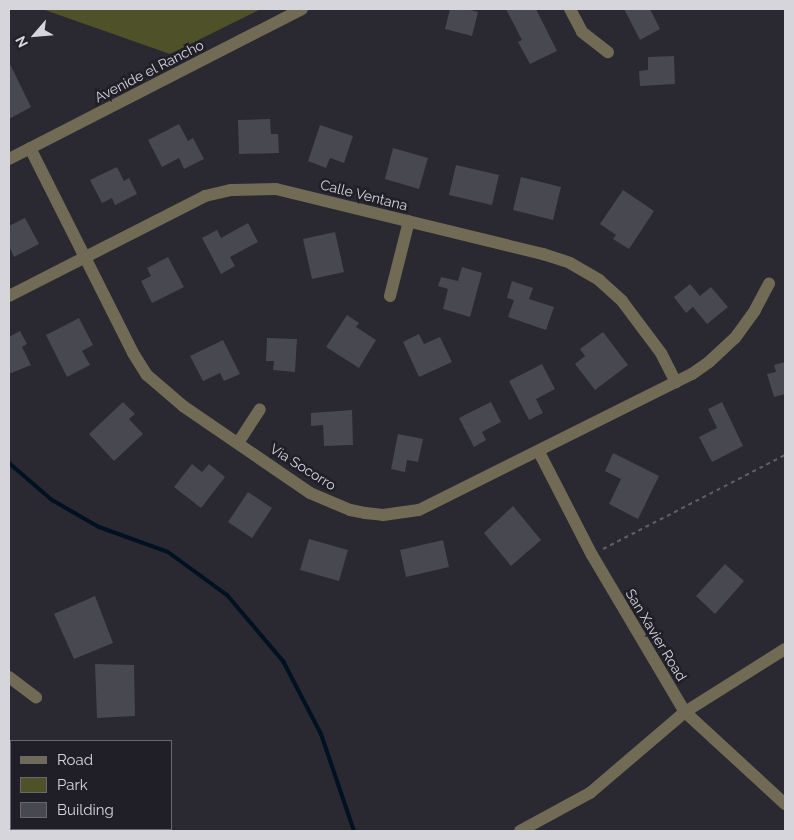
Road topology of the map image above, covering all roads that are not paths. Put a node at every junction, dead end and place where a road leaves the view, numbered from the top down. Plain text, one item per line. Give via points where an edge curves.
1 (302, 9) edge
2 (570, 9) edge
3 (608, 52) dead end
4 (30, 148) junction
5 (9, 159) edge
6 (409, 221) junction
7 (85, 257) junction
8 (768, 284) dead end
9 (9, 296) edge
10 (390, 296) dead end
11 (676, 382) junction
12 (260, 409) dead end
13 (238, 443) junction
14 (539, 452) junction
15 (785, 649) edge
16 (9, 677) edge
17 (36, 697) dead end
18 (685, 712) junction
19 (785, 804) edge
20 (520, 831) edge

1 - 4 street, Avenide el Rancho
2 - 3 street via 582,32
4 - 5 street, Avenide el Rancho
4 - 7 street, Via Socorro
6 - 7 street, Calle Ventana via 276,188 231,190 205,196 180,207
6 - 10 street
6 - 11 street, Calle Ventana via 543,254 599,280 643,326 662,353
7 - 9 street, Calle Ventana
7 - 13 street, Via Socorro via 147,375 183,406
8 - 11 street, Via Socorro via 735,338 709,362
11 - 14 street, Via Socorro
12 - 13 street
13 - 14 street, Via Socorro via 310,493 350,510 383,515 419,510
14 - 18 street, San Xavier Road via 592,555
15 - 18 street
16 - 17 street
18 - 19 street, San Xavier Road
18 - 20 street via 590,793

